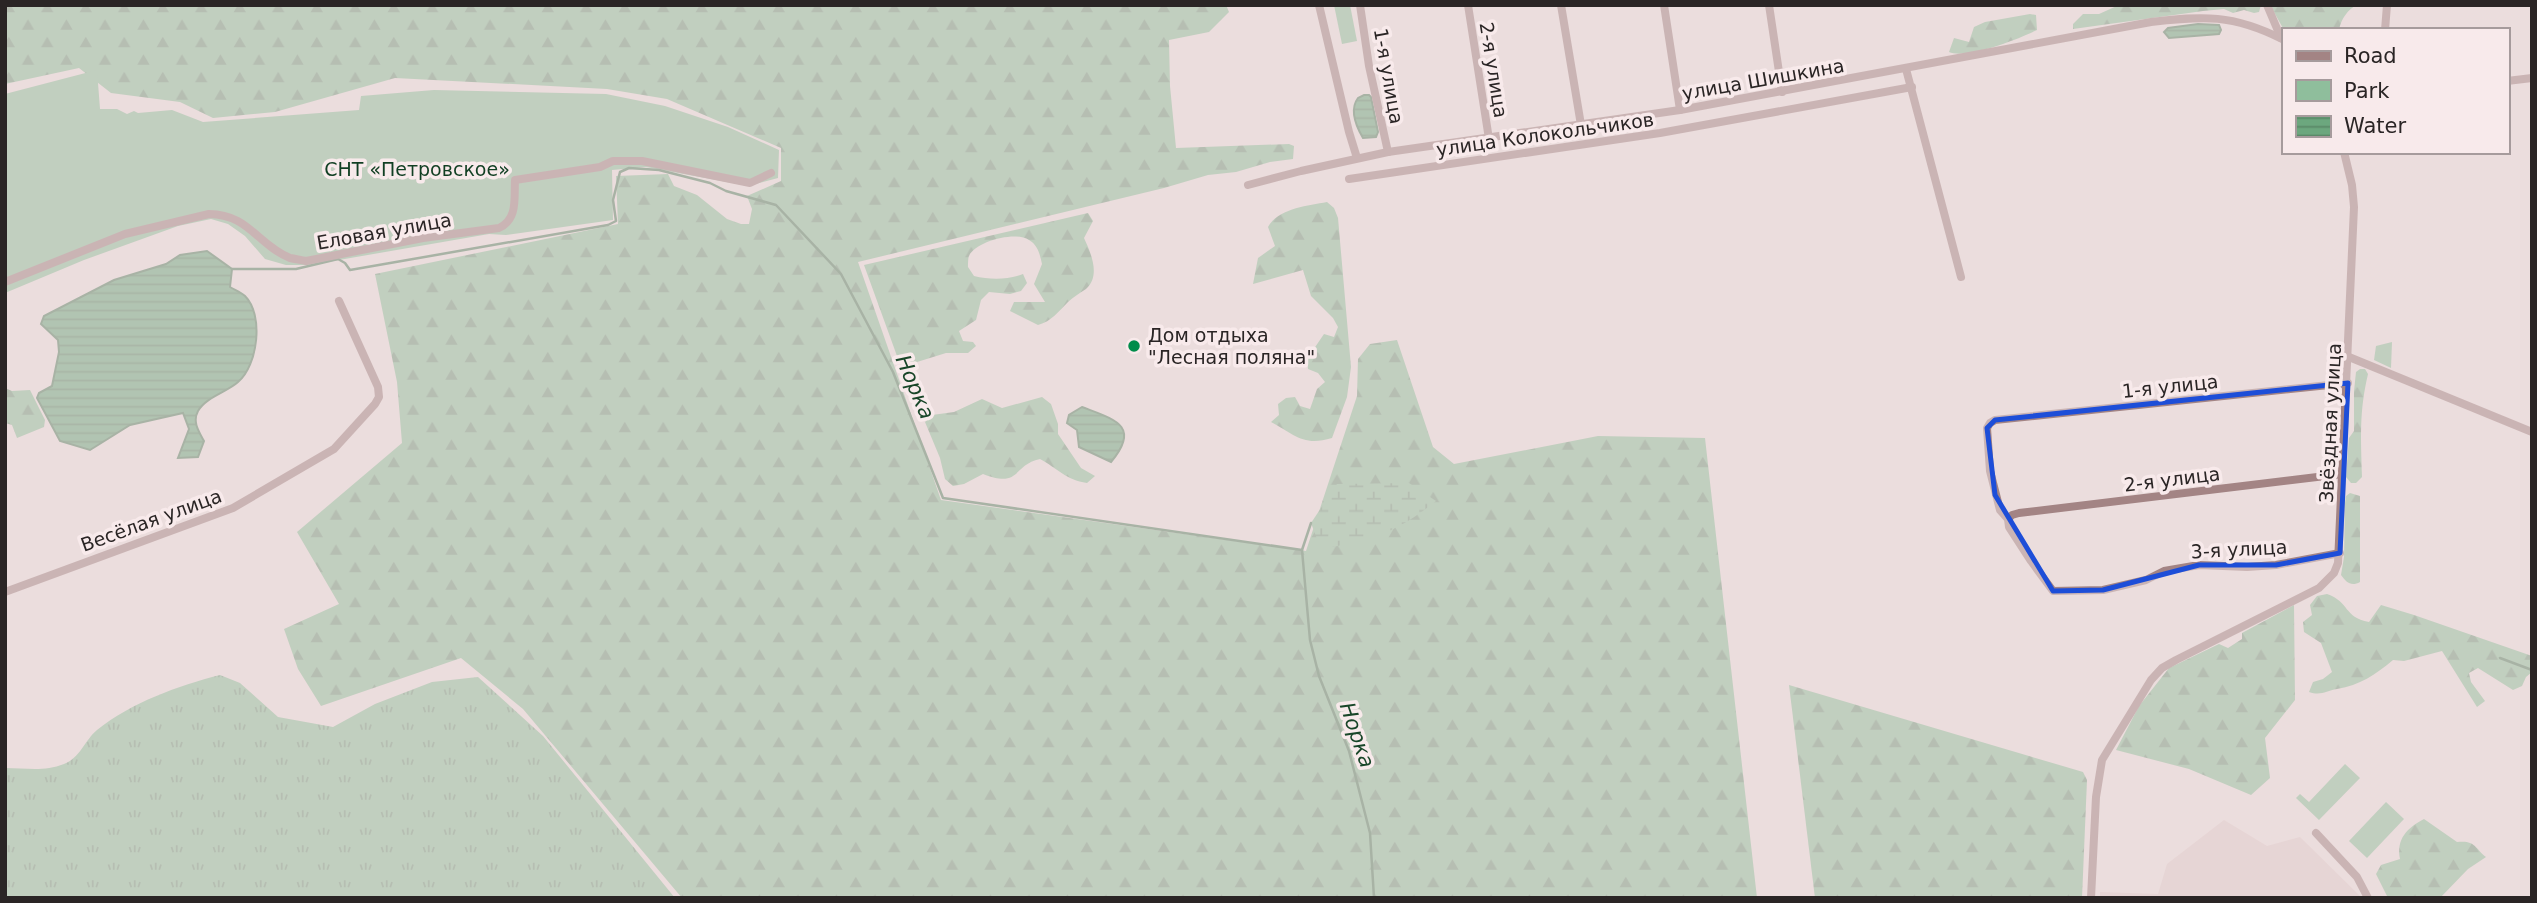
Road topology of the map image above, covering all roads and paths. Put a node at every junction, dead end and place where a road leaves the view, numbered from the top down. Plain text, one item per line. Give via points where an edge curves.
1 (1320, 5) edge
2 (1360, 5) edge
3 (1468, 5) edge
4 (1561, 5) edge
5 (1664, 5) edge
6 (1769, 5) edge
7 (2267, 5) edge
8 (2387, 5) edge
9 (2385, 28) edge
10 (2282, 38) edge
11 (2282, 40) edge
12 (1906, 69) junction
13 (2532, 78) edge
14 (2509, 80) edge
15 (1912, 88) junction
16 (1782, 92) junction
17 (1680, 110) junction
18 (1581, 125) junction
19 (1489, 139) junction
20 (1388, 152) junction
21 (2344, 154) edge
22 (1357, 158) junction
23 (771, 173) dead end
24 (1349, 179) dead end
25 (1248, 185) dead end
26 (1961, 277) dead end
27 (5, 282) edge
28 (339, 301) dead end
29 (2349, 357) junction
30 (2348, 383) junction
31 (2532, 432) edge
32 (2342, 474) junction
33 (2008, 519) junction
34 (2340, 553) junction
35 (5, 592) edge
36 (2316, 833) dead end
37 (2091, 898) edge
38 (2368, 898) edge

1 - 22 street
2 - 20 street, 1-я улица
3 - 19 street, 2-я улица
4 - 18 street
5 - 17 street
6 - 16 street
7 - 10 street
8 - 9 street
11 - 12 street, улица Шишкина via 2250,25 2207,16 2138,24
12 - 15 street
12 - 16 street, улица Шишкина
13 - 14 street
15 - 24 street, улица Колокольчиков via 1660,133
15 - 26 street
16 - 17 street, улица Шишкина
17 - 18 street, улица Шишкина
18 - 19 street, улица Шишкина
19 - 20 street, улица Шишкина
20 - 22 street, улица Шишкина
21 - 29 street, Звёздная улица via 2354,207
22 - 25 street, улица Шишкина
23 - 27 street, Еловая улица via 750,183 642,161 613,161 515,180 513,216 499,228 306,261 289,257 236,219 209,214 125,233
28 - 35 street, Весёлая улица via 379,397 342,442 233,508
29 - 30 street, Звёздная улица
29 - 31 street
30 - 32 street, Звёздная улица
30 - 33 street, 1-я улица via 1995,421 1987,428 1990,471 2000,510
32 - 33 street, 2-я улица via 2020,513
32 - 34 street, Звёздная улица
33 - 34 street, 3-я улица via 2042,578 2053,591 2060,592 2103,590 2146,580 2164,570 2199,565 2276,565
34 - 37 street, Звёздная улица via 2334,573 2319,588 2162,668 2151,680 2101,766
36 - 38 street via 2357,877

